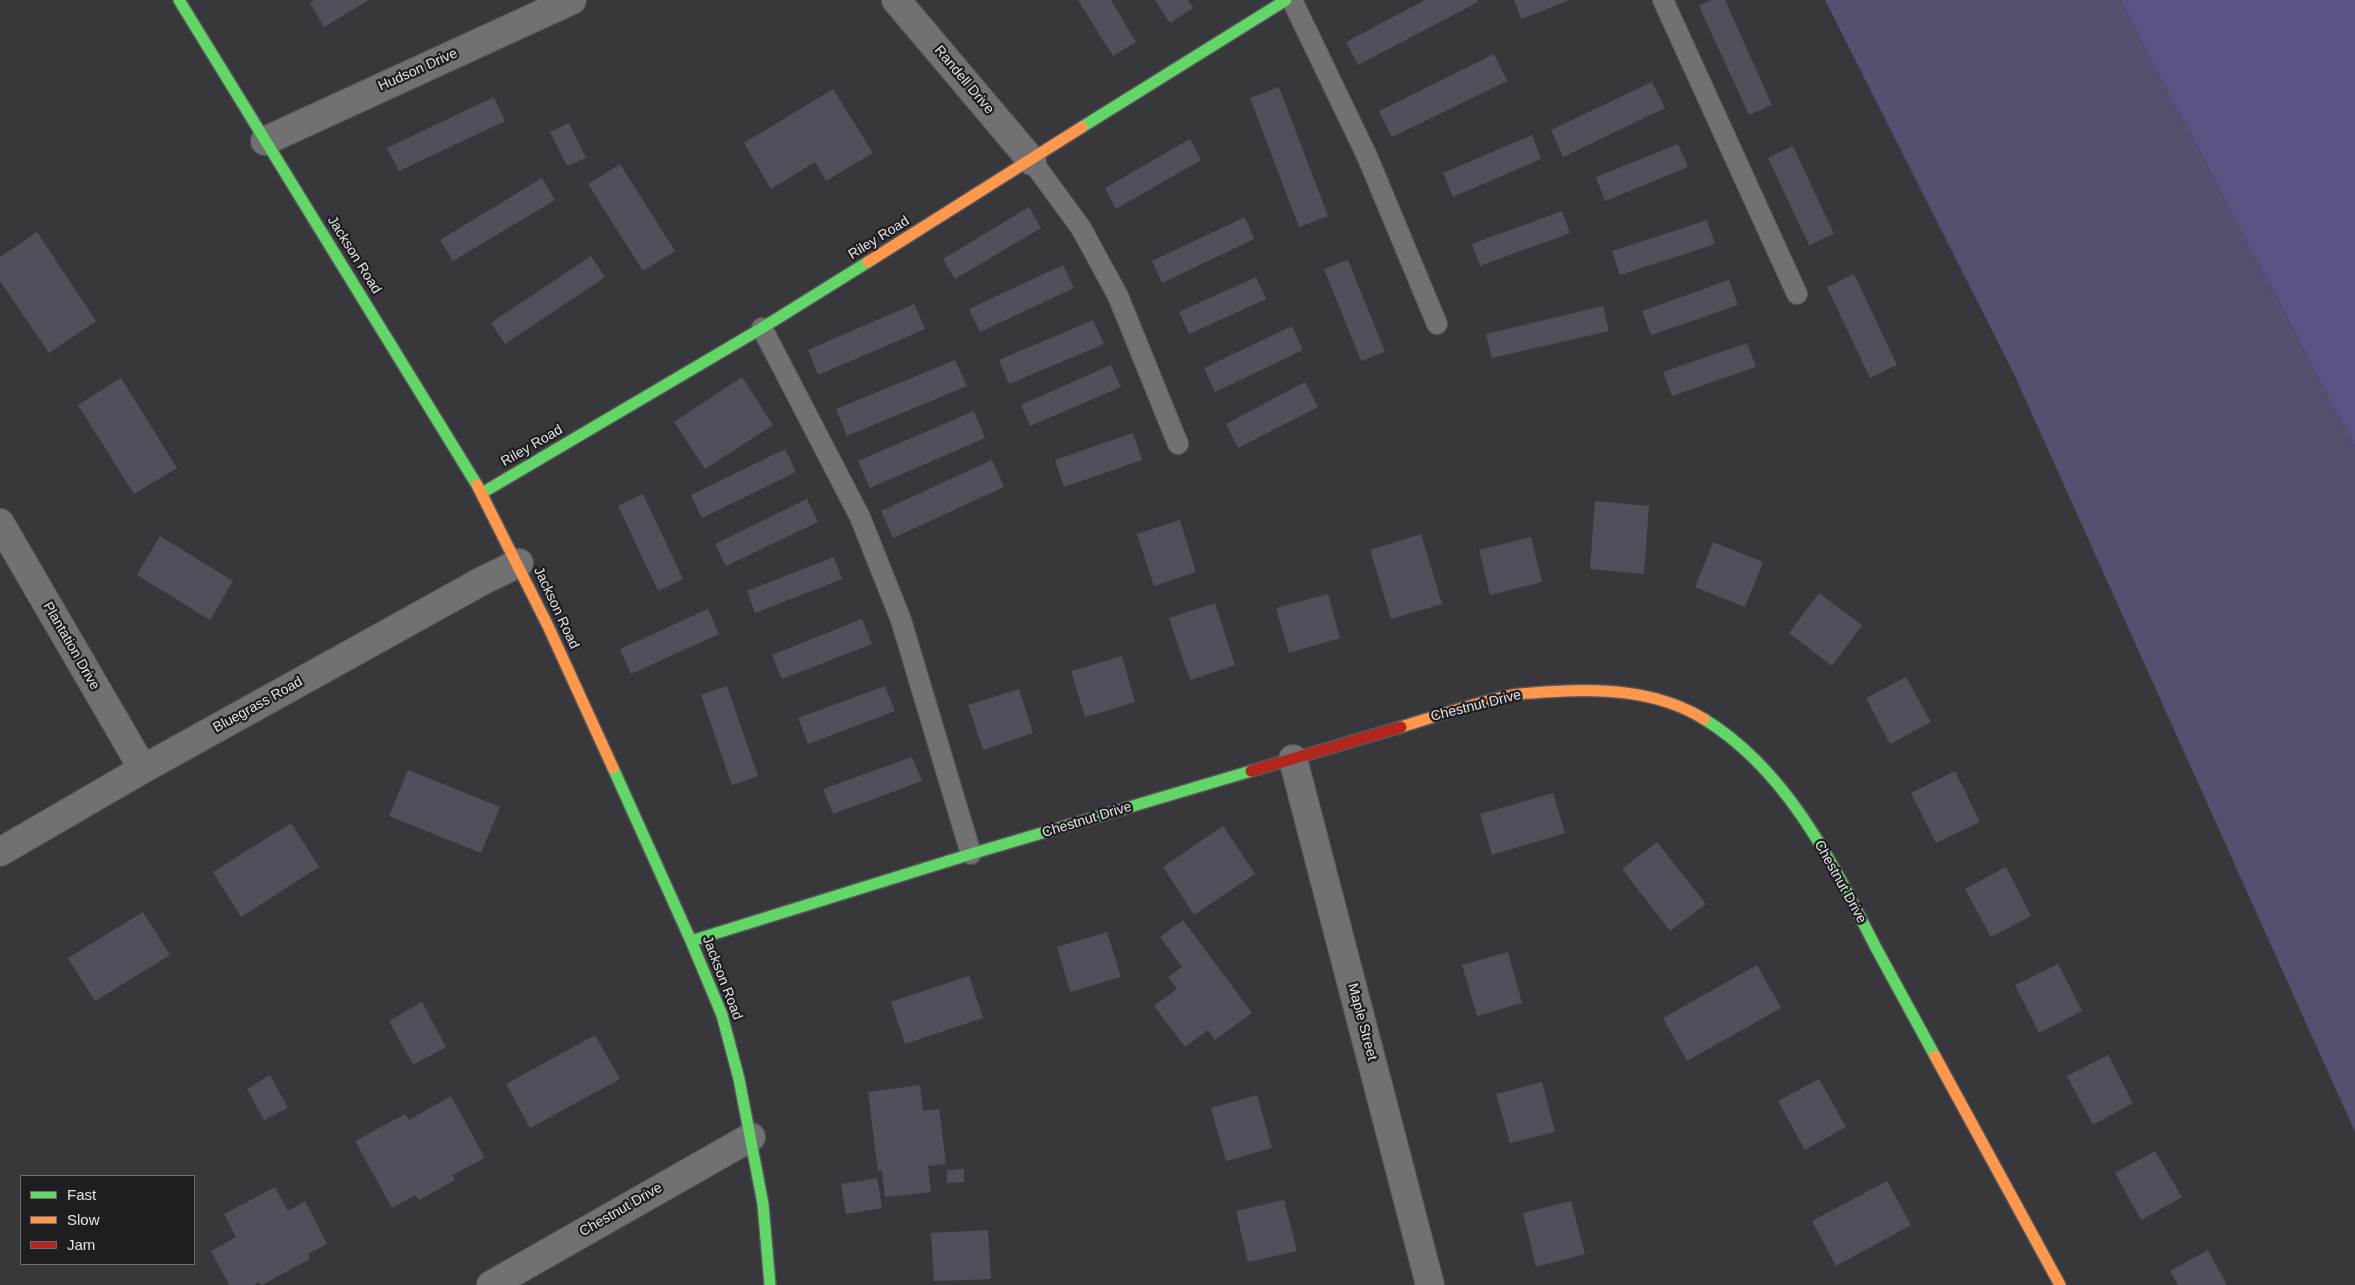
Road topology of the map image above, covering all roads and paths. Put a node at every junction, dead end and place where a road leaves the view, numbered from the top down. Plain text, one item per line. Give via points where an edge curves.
1 (179, 0) edge
2 (572, 0) edge
3 (896, 0) edge
4 (1286, 0) edge
5 (1292, 0) edge
6 (1663, 0) edge
7 (265, 141) junction
8 (1032, 161) junction
9 (1797, 294) dead end
10 (1437, 324) dead end
11 (762, 328) junction
12 (1178, 444) dead end
13 (482, 493) junction
14 (0, 523) edge
15 (519, 563) junction
16 (1293, 759) junction
17 (143, 769) junction
18 (0, 852) edge
19 (971, 854) junction
20 (691, 941) junction
21 (751, 1137) junction
22 (491, 1285) edge
23 (770, 1285) edge
24 (1430, 1285) edge
25 (2060, 1285) edge

1 - 7 street, Jackson Road
2 - 7 street, Hudson Drive
3 - 8 street, Randell Drive
4 - 8 street, Riley Road
5 - 10 lane via 1367,156
6 - 9 lane
7 - 13 street, Jackson Road
8 - 11 street, Riley Road
8 - 12 lane via 1081,228 1118,296
11 - 13 street, Riley Road
11 - 19 lane via 860,518 901,620
13 - 15 street, Jackson Road
14 - 17 street, Plantation Drive
15 - 17 street, Bluegrass Road
15 - 20 street, Jackson Road
16 - 19 street, Chestnut Drive
16 - 24 street, Maple Street
16 - 25 street, Chestnut Drive via 1509,695 1556,691 1605,692 1652,698 1694,713 1727,734 1753,756 1819,842
17 - 18 street, Bluegrass Road
19 - 20 street, Chestnut Drive
20 - 21 street, Jackson Road via 722,1015
21 - 22 street, Chestnut Drive
21 - 23 street, Jackson Road

